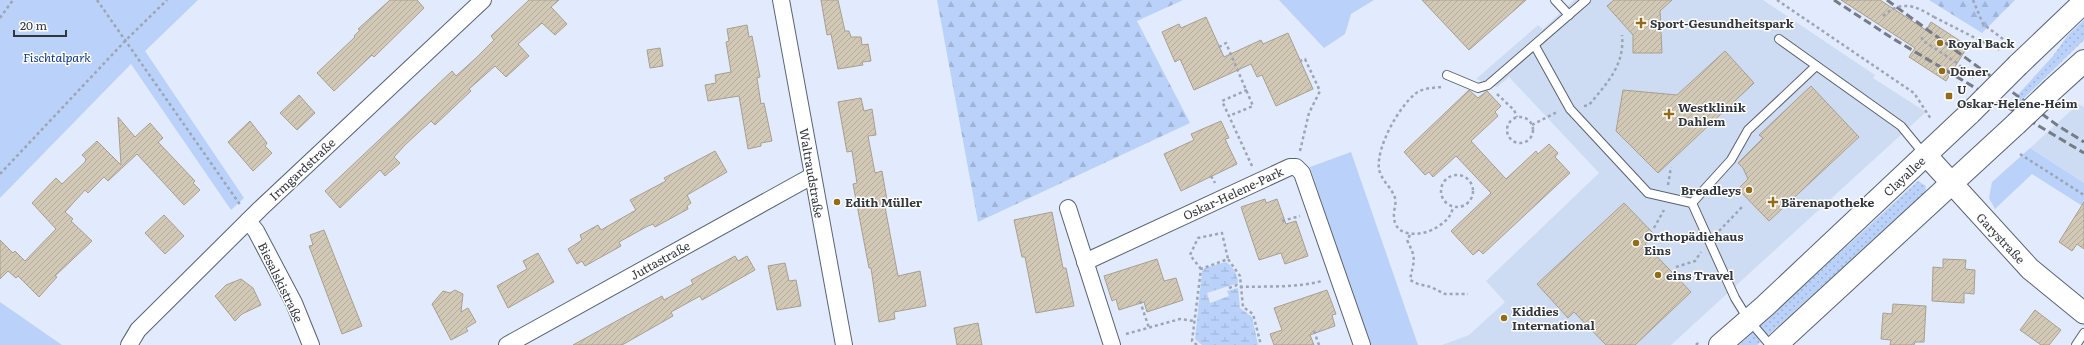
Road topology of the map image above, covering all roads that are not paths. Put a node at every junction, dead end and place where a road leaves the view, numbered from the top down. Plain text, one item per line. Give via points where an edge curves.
1 (483, 0) edge
2 (782, 0) edge
3 (1555, 0) edge
4 (1586, 0) edge
5 (2084, 2) edge
6 (1570, 15) junction
7 (1780, 39) dead end
8 (1535, 46) junction
9 (2084, 61) edge
10 (1816, 66) junction
11 (1447, 75) dead end
12 (1926, 155) junction
13 (812, 176) junction
14 (1952, 184) junction
15 (1692, 203) junction
16 (1068, 208) dead end
17 (248, 221) junction
18 (1084, 262) junction
19 (2084, 313) edge
20 (1748, 319) junction
21 (2084, 333) edge
22 (1111, 342) edge
23 (129, 345) edge
24 (311, 345) edge
25 (507, 345) edge
26 (844, 345) edge
27 (1362, 345) edge
28 (1720, 345) edge
29 (1770, 345) edge
30 (1776, 345) edge
31 (2076, 345) edge

1 - 17 street, Irmgardstraße
2 - 13 street, Waltraudstraße
3 - 6 lane
4 - 6 lane
5 - 12 main road, Clayallee, bridge
6 - 8 lane
7 - 10 lane
8 - 11 lane via 1488,85 1478,88
8 - 15 lane via 1570,109 1648,194
9 - 14 main road, bridge
10 - 12 lane via 1901,126
10 - 15 lane via 1748,130 1730,160
12 - 14 street, Garystraße
12 - 20 main road, Clayallee
13 - 25 street, Juttastraße
13 - 26 street, Waltraudstraße
14 - 19 street, Garystraße via 2030,269
14 - 30 main road
15 - 20 lane via 1708,242
16 - 18 street
17 - 23 street, Irmgardstraße via 138,330
17 - 24 street, Biesalskistraße via 256,231 294,303
18 - 22 street
18 - 27 street, Oskar-Helene-Park via 1290,167 1296,167 1302,173
20 - 28 main road, Clayallee
20 - 29 lane
21 - 31 lane

